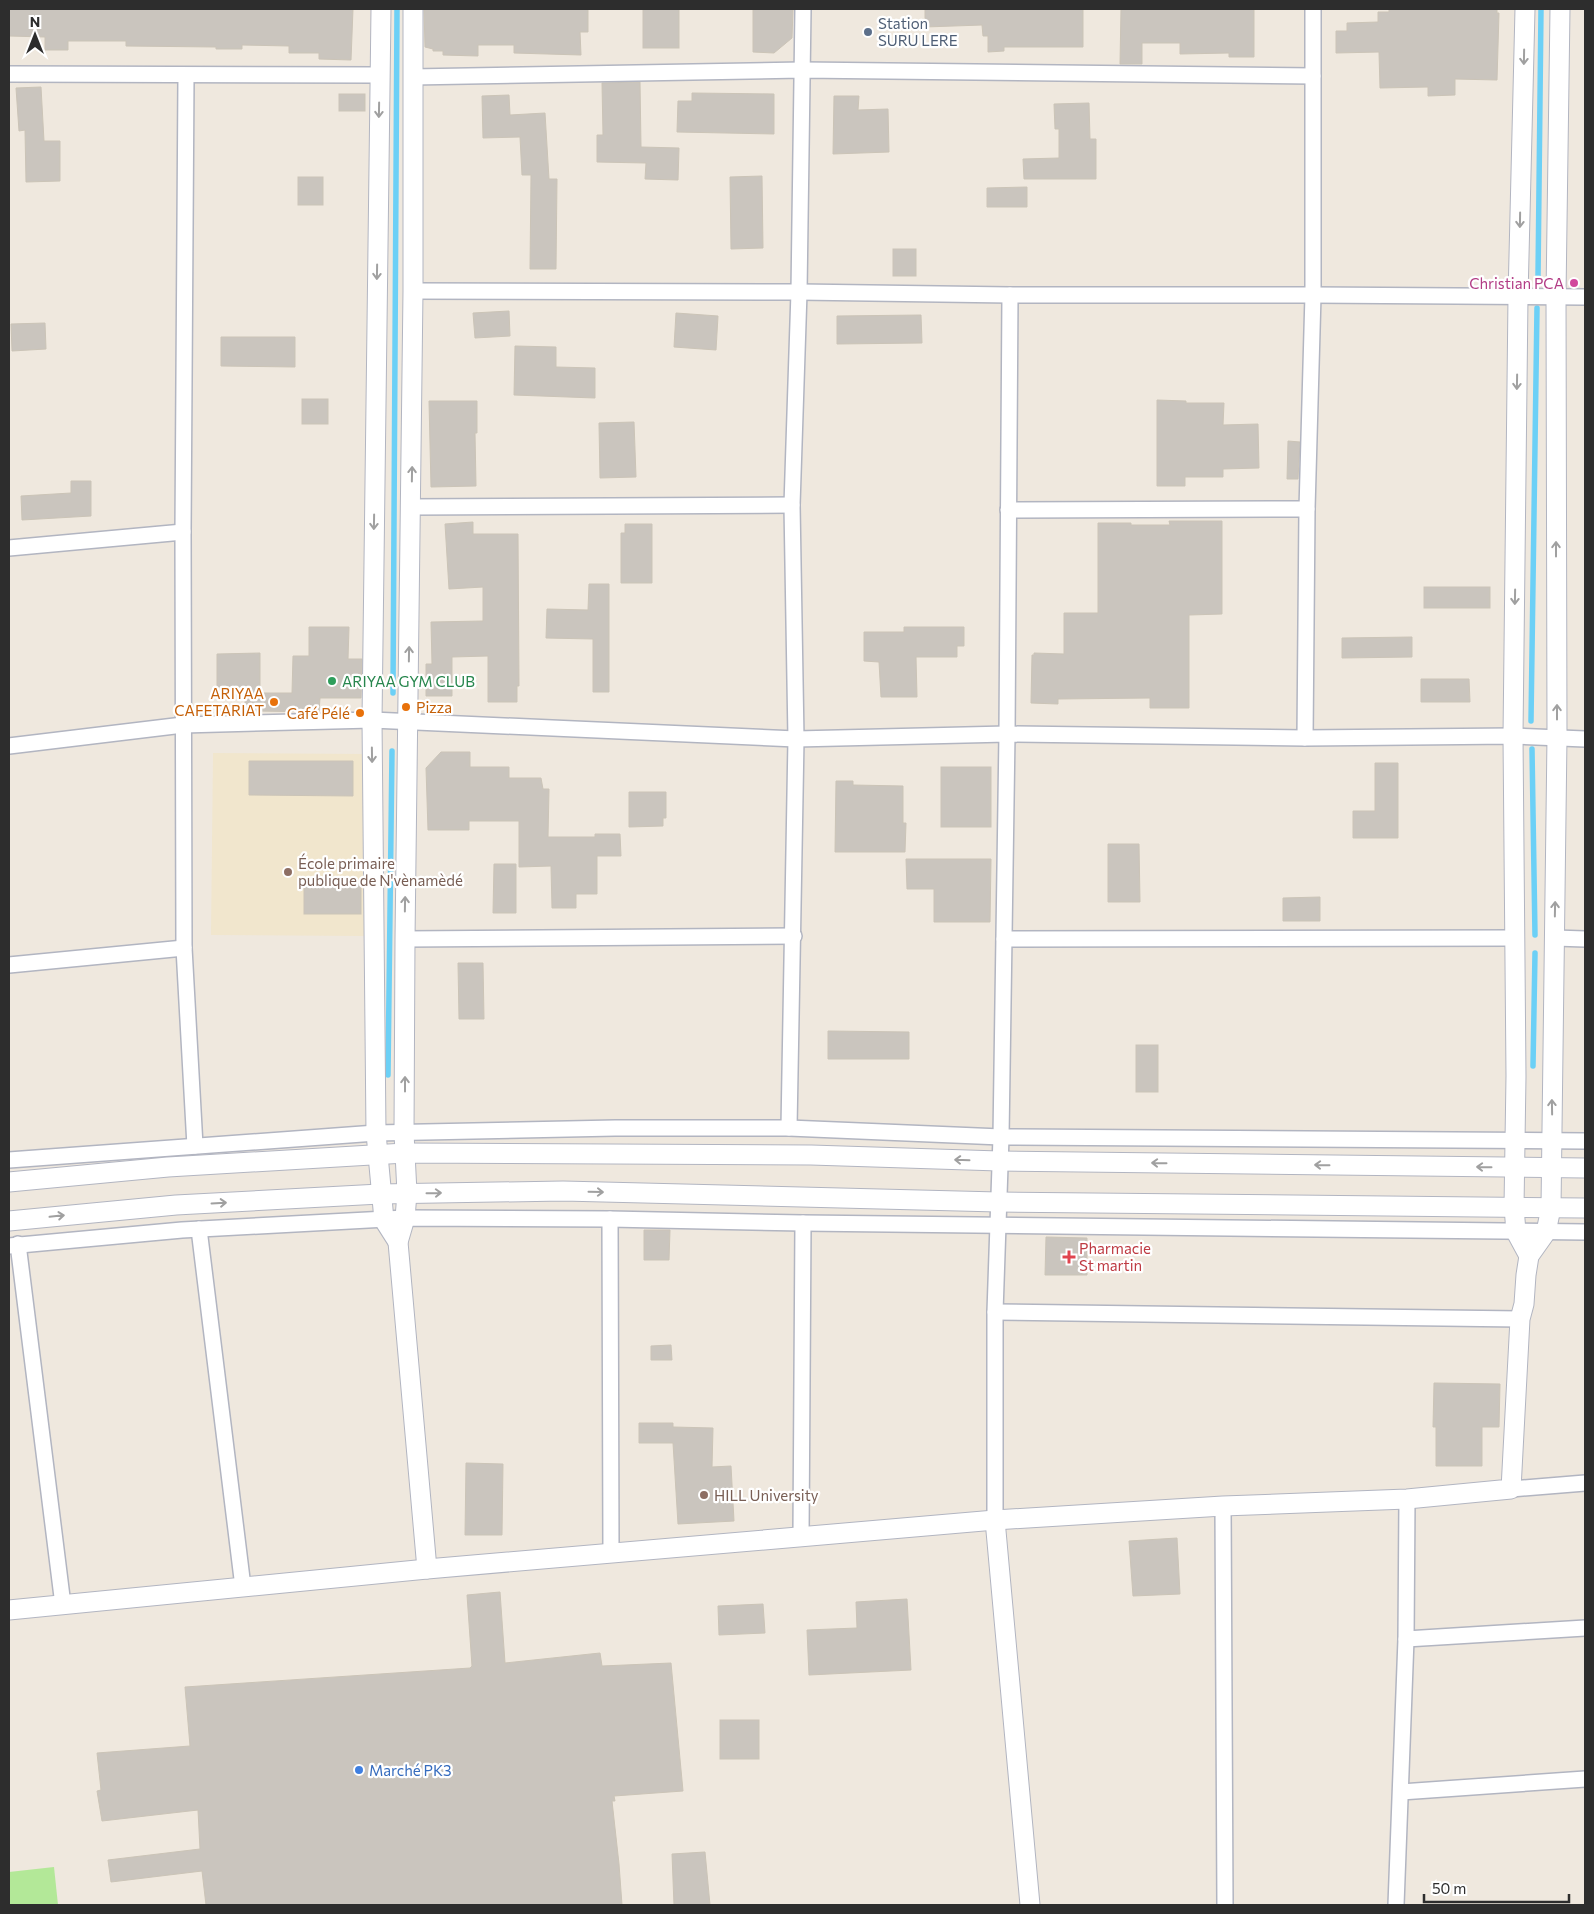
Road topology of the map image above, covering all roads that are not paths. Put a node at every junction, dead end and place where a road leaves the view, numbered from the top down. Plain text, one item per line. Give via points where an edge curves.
1 (381, 9) edge
2 (413, 9) edge
3 (802, 9) edge
4 (1313, 9) edge
5 (1525, 9) edge
6 (1560, 9) edge
7 (802, 70) junction
8 (9, 74) edge
9 (380, 75) junction
10 (186, 76) junction
11 (412, 76) junction
12 (1313, 76) junction
13 (413, 291) junction
14 (799, 292) junction
15 (1313, 294) junction
16 (1010, 295) junction
17 (1556, 296) junction
18 (1518, 297) junction
19 (1585, 297) edge
20 (792, 505) junction
21 (411, 507) junction
22 (1307, 509) junction
23 (1008, 510) junction
24 (183, 532) junction
25 (9, 548) edge
26 (372, 720) junction
27 (407, 720) junction
28 (183, 725) junction
29 (1008, 734) junction
30 (1513, 736) junction
31 (1557, 737) junction
32 (1305, 738) junction
33 (1585, 738) edge
34 (796, 739) junction
35 (9, 746) edge
36 (794, 936) junction
37 (405, 938) junction
38 (1004, 938) junction
39 (1514, 938) junction
40 (1555, 938) junction
41 (1585, 939) edge
42 (184, 948) junction
43 (9, 965) edge
44 (789, 1128) junction
45 (376, 1133) junction
46 (404, 1133) junction
47 (1001, 1137) junction
48 (1515, 1141) junction
49 (1552, 1141) junction
50 (1585, 1141) edge
51 (195, 1146) junction
52 (405, 1153) junction
53 (377, 1154) junction
54 (9, 1160) edge
55 (999, 1161) junction
56 (1515, 1167) junction
57 (1550, 1168) junction
58 (1585, 1168) edge
59 (9, 1182) edge
60 (407, 1193) junction
61 (380, 1194) junction
62 (998, 1202) junction
63 (1514, 1207) junction
64 (1551, 1208) junction
65 (1585, 1208) edge
66 (406, 1218) junction
67 (610, 1219) junction
68 (384, 1220) junction
69 (9, 1221) edge
70 (803, 1223) junction
71 (996, 1225) junction
72 (199, 1230) junction
73 (1516, 1232) junction
74 (1546, 1232) junction
75 (1585, 1232) edge
76 (398, 1242) junction
77 (14, 1245) edge
78 (1529, 1256) junction
79 (995, 1312) junction
80 (1520, 1319) junction
81 (1585, 1484) edge
82 (1512, 1489) junction
83 (1407, 1499) junction
84 (1223, 1506) junction
85 (995, 1520) junction
86 (801, 1537) junction
87 (611, 1553) junction
88 (427, 1569) junction
89 (243, 1587) junction
90 (63, 1605) junction
91 (9, 1610) edge
92 (1585, 1628) edge
93 (1406, 1640) junction
94 (1585, 1779) edge
95 (1401, 1792) junction
96 (1030, 1905) edge
97 (1225, 1905) edge
98 (1396, 1905) edge

1 - 9 street
2 - 11 street
3 - 7 street
4 - 12 street
5 -> 18 street
6 - 17 street
7 - 11 street
7 - 12 street
7 - 14 street
8 - 10 street
9 - 10 street
9 -> 26 street
10 - 24 street
11 - 13 street
12 - 15 street
13 - 14 street
21 -> 13 street
14 - 16 street
14 - 20 street
15 - 16 street
15 - 18 street
15 - 22 street
16 - 23 street
17 - 18 street
17 - 19 street
31 -> 17 street
18 -> 30 street
20 - 21 street
20 - 34 street
27 -> 21 street
22 - 23 street
22 - 32 street
23 - 29 street
24 - 25 street
24 - 28 street
26 - 27 street
26 - 28 street
26 -> 45 street
27 - 34 street
37 -> 27 street
28 - 35 street
28 - 42 street
29 - 32 street
29 - 34 street
29 - 38 street
30 - 31 street
30 - 32 street
30 - 39 street
31 - 33 street
40 -> 31 street
34 - 36 street
36 - 37 street
36 - 44 street
46 -> 37 street
38 - 39 street
38 - 47 street
39 - 48 street
40 - 41 street
49 -> 40 street
42 - 43 street
42 - 51 street
44 - 46 street
44 - 47 street
45 - 46 street
45 - 51 street
45 - 53 street
46 - 52 street
47 - 48 street
47 - 55 street
48 - 49 street
48 - 56 street
49 - 50 street
49 - 57 street
51 - 54 street
52 - 53 street
55 -> 52 street via 811,1155
52 - 60 street
53 - 59 street via 168,1167
53 - 61 street
56 -> 55 street
55 - 62 street
56 - 57 street
56 - 63 street
57 - 58 street
57 - 64 street
60 - 61 street
60 -> 62 street via 563,1191
60 - 66 street
61 - 68 street
69 -> 61 street via 176,1205
62 - 63 street
62 - 71 street
63 - 64 street
63 - 73 street
64 - 65 street
64 - 74 street
66 - 67 street
66 - 68 street
66 - 76 street
67 - 70 street
67 - 87 street
68 - 72 street
68 - 76 street
70 - 71 street
70 - 86 street
71 - 73 street
71 - 79 street
72 - 77 street
72 - 89 street
73 - 74 street
73 - 78 street
74 - 75 street
74 - 78 street
76 - 88 street
77 - 90 street
78 - 80 street
79 - 80 street
79 - 85 street
80 - 82 street
81 - 82 street
82 - 83 street
83 - 84 street
83 - 93 street
84 - 85 street
84 - 97 street
85 - 86 street
85 - 96 street
86 - 87 street
87 - 88 street
88 - 89 street
89 - 90 street
90 - 91 street
92 - 93 street
93 - 95 street
94 - 95 street
95 - 98 street

